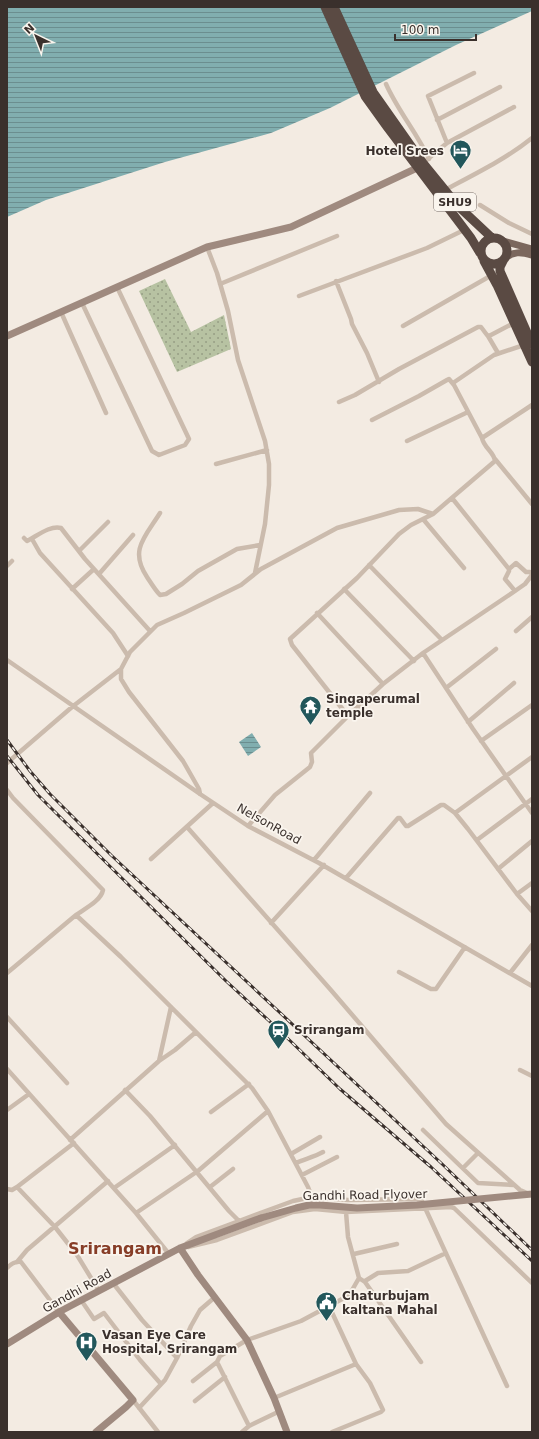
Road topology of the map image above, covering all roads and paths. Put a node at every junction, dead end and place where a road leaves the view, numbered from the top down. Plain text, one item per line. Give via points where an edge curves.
1 (325, 7) edge
2 (334, 7) edge
3 (474, 72) dead end
4 (386, 84) dead end
5 (500, 87) dead end
6 (369, 94) junction
7 (514, 108) dead end
8 (437, 120) junction
9 (532, 138) edge
10 (447, 143) junction
11 (423, 163) junction
12 (445, 190) junction
13 (480, 205) dead end
14 (464, 230) junction
15 (532, 234) edge
16 (337, 236) dead end
17 (491, 238) junction
18 (503, 241) junction
19 (207, 247) junction
20 (532, 249) edge
21 (532, 255) edge
22 (482, 257) junction
23 (504, 260) junction
24 (492, 275) junction
25 (336, 281) junction
26 (220, 284) junction
27 (117, 287) junction
28 (299, 296) dead end
29 (82, 303) junction
30 (61, 312) junction
31 (514, 323) junction
32 (403, 326) dead end
33 (7, 336) edge
34 (488, 336) junction
35 (528, 345) edge
36 (498, 354) junction
37 (532, 362) edge
38 (379, 382) junction
39 (453, 383) junction
40 (339, 402) dead end
41 (532, 405) edge
42 (468, 412) junction
43 (106, 413) dead end
44 (372, 420) dead end
45 (482, 438) junction
46 (407, 441) dead end
47 (267, 450) junction
48 (495, 458) junction
49 (216, 464) dead end
50 (452, 498) junction
51 (532, 504) edge
52 (160, 513) dead end
53 (433, 514) junction
54 (423, 519) junction
55 (108, 522) dead end
56 (133, 535) dead end
57 (24, 538) dead end
58 (32, 539) junction
59 (260, 545) junction
60 (79, 551) junction
61 (12, 561) dead end
62 (369, 565) junction
63 (7, 566) edge
64 (464, 568) dead end
65 (94, 569) junction
66 (509, 569) junction
67 (255, 573) junction
68 (99, 574) junction
69 (532, 574) edge
70 (344, 589) junction
71 (72, 590) junction
72 (515, 592) junction
73 (317, 613) junction
74 (532, 617) edge
75 (150, 631) junction
76 (516, 631) dead end
77 (442, 640) junction
78 (496, 650) dead end
79 (423, 653) junction
80 (128, 656) junction
81 (7, 660) edge
82 (414, 661) junction
83 (121, 669) junction
84 (514, 683) dead end
85 (383, 684) junction
86 (446, 688) junction
87 (74, 706) junction
88 (532, 706) edge
89 (348, 716) junction
90 (468, 722) junction
91 (481, 741) junction
92 (532, 757) edge
93 (7, 763) edge
94 (506, 777) junction
95 (7, 790) edge
96 (370, 793) dead end
97 (200, 794) junction
98 (532, 799) edge
99 (213, 803) junction
100 (525, 804) junction
101 (455, 813) junction
102 (532, 813) edge
103 (248, 826) junction
104 (186, 827) junction
105 (477, 840) junction
106 (532, 841) edge
107 (151, 859) dead end
108 (314, 860) junction
109 (324, 865) junction
110 (498, 869) junction
111 (346, 878) junction
112 (532, 883) edge
113 (518, 894) junction
114 (532, 911) edge
115 (76, 915) junction
116 (271, 923) junction
117 (532, 945) edge
118 (465, 947) junction
119 (399, 972) dead end
120 (7, 973) edge
121 (510, 973) junction
122 (532, 986) edge
123 (172, 1007) junction
124 (7, 1017) edge
125 (196, 1032) junction
126 (159, 1061) junction
127 (7, 1069) edge
128 (520, 1070) dead end
129 (532, 1076) edge
130 (66, 1083) dead end
131 (249, 1084) junction
132 (125, 1090) junction
133 (29, 1094) junction
134 (7, 1110) edge
135 (268, 1111) junction
136 (211, 1112) dead end
137 (423, 1130) dead end
138 (320, 1137) dead end
139 (70, 1140) junction
140 (74, 1144) junction
141 (175, 1145) junction
142 (323, 1152) dead end
143 (478, 1153) junction
144 (291, 1154) junction
145 (337, 1157) dead end
146 (296, 1163) junction
147 (463, 1168) junction
148 (233, 1169) dead end
149 (198, 1172) junction
150 (302, 1175) junction
151 (108, 1181) junction
152 (514, 1185) junction
153 (17, 1187) junction
154 (210, 1187) junction
155 (114, 1188) junction
156 (8, 1190) edge
157 (532, 1194) edge
158 (312, 1197) junction
159 (426, 1209) junction
160 (346, 1212) junction
161 (136, 1213) junction
162 (239, 1221) junction
163 (55, 1227) junction
164 (397, 1244) dead end
165 (180, 1248) junction
166 (446, 1253) junction
167 (169, 1254) junction
168 (354, 1254) junction
169 (17, 1262) junction
170 (7, 1268) edge
171 (359, 1278) junction
172 (365, 1281) junction
173 (114, 1283) junction
174 (532, 1283) edge
175 (99, 1291) junction
176 (214, 1295) junction
177 (81, 1300) junction
178 (329, 1306) junction
179 (59, 1312) junction
180 (247, 1340) junction
181 (7, 1344) edge
182 (178, 1358) junction
183 (217, 1362) junction
184 (421, 1362) dead end
185 (356, 1364) junction
186 (225, 1377) junction
187 (194, 1381) dead end
188 (161, 1384) junction
189 (507, 1386) dead end
190 (274, 1398) junction
191 (133, 1400) junction
192 (196, 1401) dead end
193 (139, 1408) junction
194 (280, 1411) junction
195 (249, 1426) junction
196 (96, 1432) edge
197 (158, 1432) edge
198 (242, 1432) edge
199 (287, 1432) edge
200 (332, 1432) edge

1 - 6 highway, SHU9
2 - 6 highway, SHU9
3 - 8 street via 428,96
4 - 11 street via 422,144
5 - 8 street
6 - 11 highway, SHU9
7 - 10 street
8 - 10 street
9 - 12 street
10 - 11 street
11 - 12 highway, SHU9
11 - 14 highway, SHU9
11 - 19 main road via 291,227
12 - 17 highway, SHU9
13 - 15 street
14 - 22 highway, SHU9
14 - 25 street via 426,248
16 - 26 street
17 - 18 highway
17 - 22 highway via 481,245
18 - 20 main road
18 - 23 highway, SHU9 via 507,248
19 - 26 street
19 - 27 main road
21 - 23 main road via 520,252
22 - 23 highway via 488,263 496,264
22 - 24 highway, SHU9
23 - 35 highway, SHU9 via 500,267 501,275
24 - 31 highway, SHU9
24 - 32 street
25 - 28 street
25 - 38 street via 352,324
26 - 47 street via 238,360
27 - 29 main road
27 - 29 street via 189,439 185,445 159,455 152,451
29 - 30 main road
30 - 33 main road
30 - 43 street
31 - 34 street
31 - 35 highway, SHU9
34 - 36 street
34 - 38 street via 482,327 478,326
35 - 36 street
35 - 37 highway, SHU9
36 - 39 street
38 - 40 street
39 - 42 street
39 - 44 street via 447,380
41 - 45 street
42 - 45 street
42 - 46 street
45 - 48 street via 483,444
47 - 49 street
47 - 59 street via 269,485
48 - 50 street via 494,463
48 - 51 street
50 - 53 street
50 - 66 street
52 - 59 street via 141,544 139,560 142,569 160,595 166,594 198,571 237,549
53 - 54 street
53 - 67 street via 418,509 399,510 341,527
54 - 62 street via 399,534
54 - 64 street
55 - 60 street
56 - 68 street
57 - 58 street via 27,541
58 - 60 street via 50,528 61,528
58 - 71 street via 40,553
59 - 67 street
60 - 65 street
61 - 63 street
62 - 70 street
62 - 77 street
65 - 68 street
65 - 71 street
66 - 69 street via 516,563
66 - 72 street via 505,579
67 - 75 street via 241,585 161,622
68 - 75 street
69 - 72 street
70 - 73 street
70 - 82 street
71 - 80 street via 113,633
72 - 77 street
73 - 85 street
73 - 89 street via 290,637 290,641
74 - 76 street
75 - 80 street
77 - 79 street
78 - 86 street
79 - 82 street
79 - 86 street
80 - 83 street
81 - 87 street, NelsonRoad
82 - 85 street
83 - 87 street
83 - 97 street via 121,679 129,692 183,761
84 - 90 street
85 - 89 street
86 - 90 street
87 - 93 street
87 - 97 street, NelsonRoad
88 - 91 street
89 - 103 street via 311,753 310,767 275,794
90 - 91 street
91 - 94 street
92 - 94 street
94 - 100 street
94 - 101 street
95 - 115 street via 103,890 98,898
96 - 108 street
97 - 99 street, NelsonRoad
98 - 100 street
99 - 103 street, NelsonRoad
99 - 104 street
100 - 102 street
100 - 105 street
101 - 105 street
101 - 111 street via 441,805 408,826 398,818
103 - 108 street, NelsonRoad
104 - 107 street
104 - 116 street
105 - 110 street
106 - 110 street
108 - 109 street, NelsonRoad
109 - 111 street, NelsonRoad
109 - 116 street
110 - 113 street
111 - 118 street, NelsonRoad
112 - 113 street
113 - 114 street
115 - 120 street
115 - 123 street
116 - 143 street via 446,1124
117 - 121 street
118 - 119 street via 434,989 431,990
118 - 121 street, NelsonRoad
121 - 122 street, NelsonRoad
123 - 125 street
123 - 126 street
124 - 130 street
125 - 126 street
125 - 131 street
126 - 132 street
127 - 133 street
128 - 129 street
131 - 135 street
131 - 136 street
132 - 139 street
132 - 141 street
133 - 134 street
133 - 139 street
135 - 144 street
135 - 149 street
137 - 147 street
138 - 144 street
139 - 140 street
140 - 151 street
140 - 153 street
141 - 149 street
141 - 155 street
142 - 146 street
143 - 147 street
143 - 152 street
144 - 146 street
145 - 150 street
146 - 150 street
147 - 152 street via 478,1184
148 - 154 street
149 - 154 street
149 - 161 street
150 - 158 street
151 - 155 street
151 - 163 street
152 - 157 street
153 - 156 street
153 - 163 street
154 - 162 street
155 - 161 street
157 - 165 main road, Gandhi Road Flyover, bridge via 417,1206 357,1208 309,1205 261,1218
158 - 159 street via 348,1200 419,1198 423,1200
158 - 162 street via 293,1201
159 - 160 street
159 - 166 street
159 - 174 street via 453,1207
160 - 165 street via 315,1209 293,1212 217,1240
160 - 168 street via 348,1237
161 - 167 street
162 - 165 street via 196,1237
163 - 169 street via 27,1250
163 - 175 street via 77,1254
164 - 168 street
165 - 167 main road, Gandhi Road
165 - 176 main road
166 - 172 street via 409,1271 378,1273
166 - 189 street
167 - 173 main road, Gandhi Road
168 - 171 street
169 - 170 street
169 - 179 street via 21,1262
171 - 172 street
171 - 178 street via 348,1295
172 - 184 street
173 - 175 main road, Gandhi Road
173 - 182 street via 142,1320
175 - 177 main road, Gandhi Road
176 - 180 main road
176 - 182 street via 200,1310
177 - 179 main road, Gandhi Road
177 - 188 street via 94,1319 104,1313
178 - 180 street via 301,1321
178 - 185 street
179 - 181 main road, Gandhi Road
179 - 191 main road
180 - 183 street via 220,1356
180 - 190 main road
182 - 188 street
183 - 186 street
183 - 187 street
185 - 190 street
185 - 200 street via 370,1383 383,1410
186 - 192 street
186 - 195 street
188 - 193 street
190 - 194 main road
191 - 193 street
191 - 196 main road
193 - 197 street
194 - 195 street
194 - 199 main road
195 - 198 street

